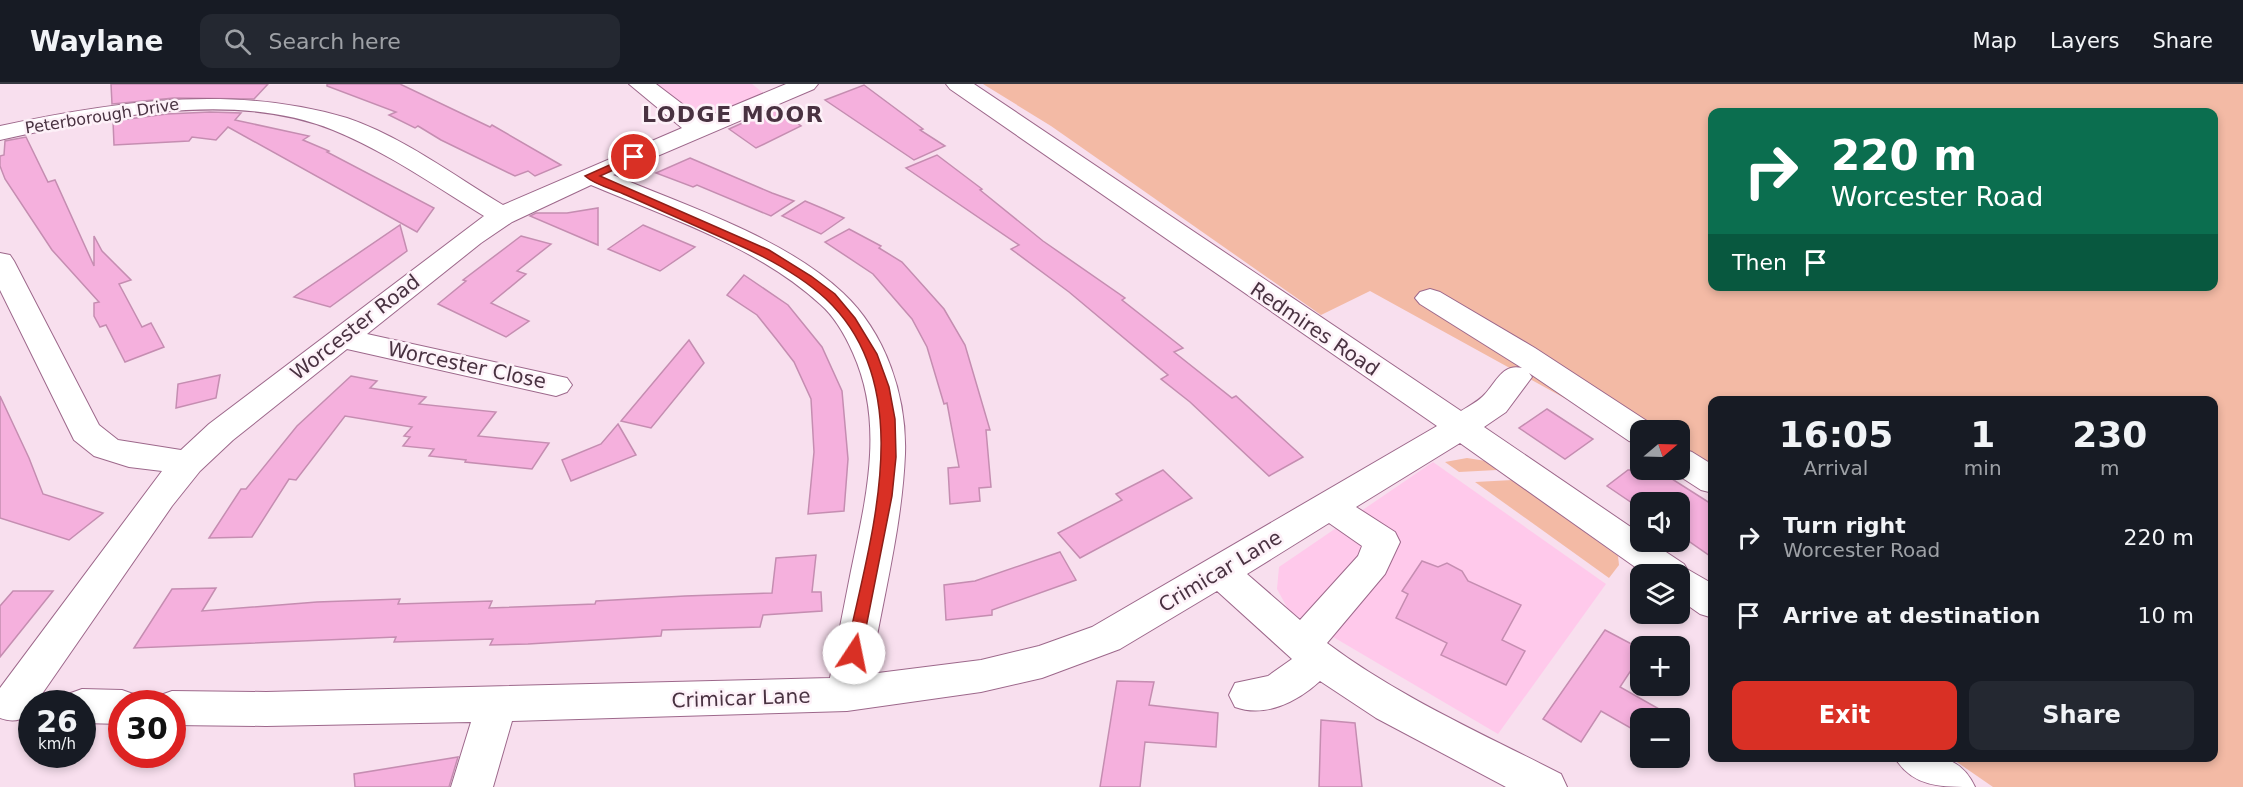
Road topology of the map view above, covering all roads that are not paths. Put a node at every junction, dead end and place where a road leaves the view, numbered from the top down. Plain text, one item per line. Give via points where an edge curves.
1 (641, 84) edge
2 (958, 84) edge
3 (794, 86) edge
4 (699, 129) junction
5 (0, 133) edge
6 (591, 176) junction
7 (502, 216) junction
8 (0, 261) edge
9 (1430, 298) dead end
10 (342, 338) junction
11 (1516, 377) dead end
12 (556, 385) dead end
13 (1630, 427) edge
14 (1461, 428) junction
15 (188, 463) junction
16 (1690, 466) edge
17 (1708, 478) edge
18 (1329, 506) junction
19 (1657, 564) edge
20 (1220, 572) junction
21 (1690, 588) edge
22 (1708, 600) edge
23 (1311, 651) junction
24 (847, 694) junction
25 (1249, 695) dead end
26 (14, 705) edge
27 (496, 705) junction
28 (186, 708) edge
29 (1921, 762) edge
30 (472, 787) edge
31 (1545, 787) edge
32 (1954, 787) edge

1 - 4 street
2 - 14 street, Redmires Road
3 - 4 street, Worcester Road
4 - 6 street, Worcester Road
5 - 7 street, Peterborough Drive via 60,120 186,104 270,106 339,123
6 - 7 street, Worcester Road
6 - 24 street via 765,252 831,297 870,354 883,387 889,457
7 - 10 street, Worcester Road
8 - 15 street via 86,432 106,448
9 - 13 street
10 - 12 street, Worcester Close
10 - 15 street, Worcester Road via 221,432
11 - 14 street, Crimicar Lane via 1495,404
14 - 18 street, Crimicar Lane
14 - 19 street, Redmires Road
15 - 26 street, Worcester Road
16 - 17 street
18 - 20 street, Crimicar Lane
18 - 23 street via 1382,542 1372,564
20 - 23 street
20 - 24 street, Crimicar Lane via 1106,638 1042,662 981,676
21 - 22 street
23 - 25 street via 1282,689
23 - 31 street via 1390,706
24 - 27 street, Crimicar Lane
27 - 28 street, Crimicar Lane
27 - 30 street
29 - 32 street

